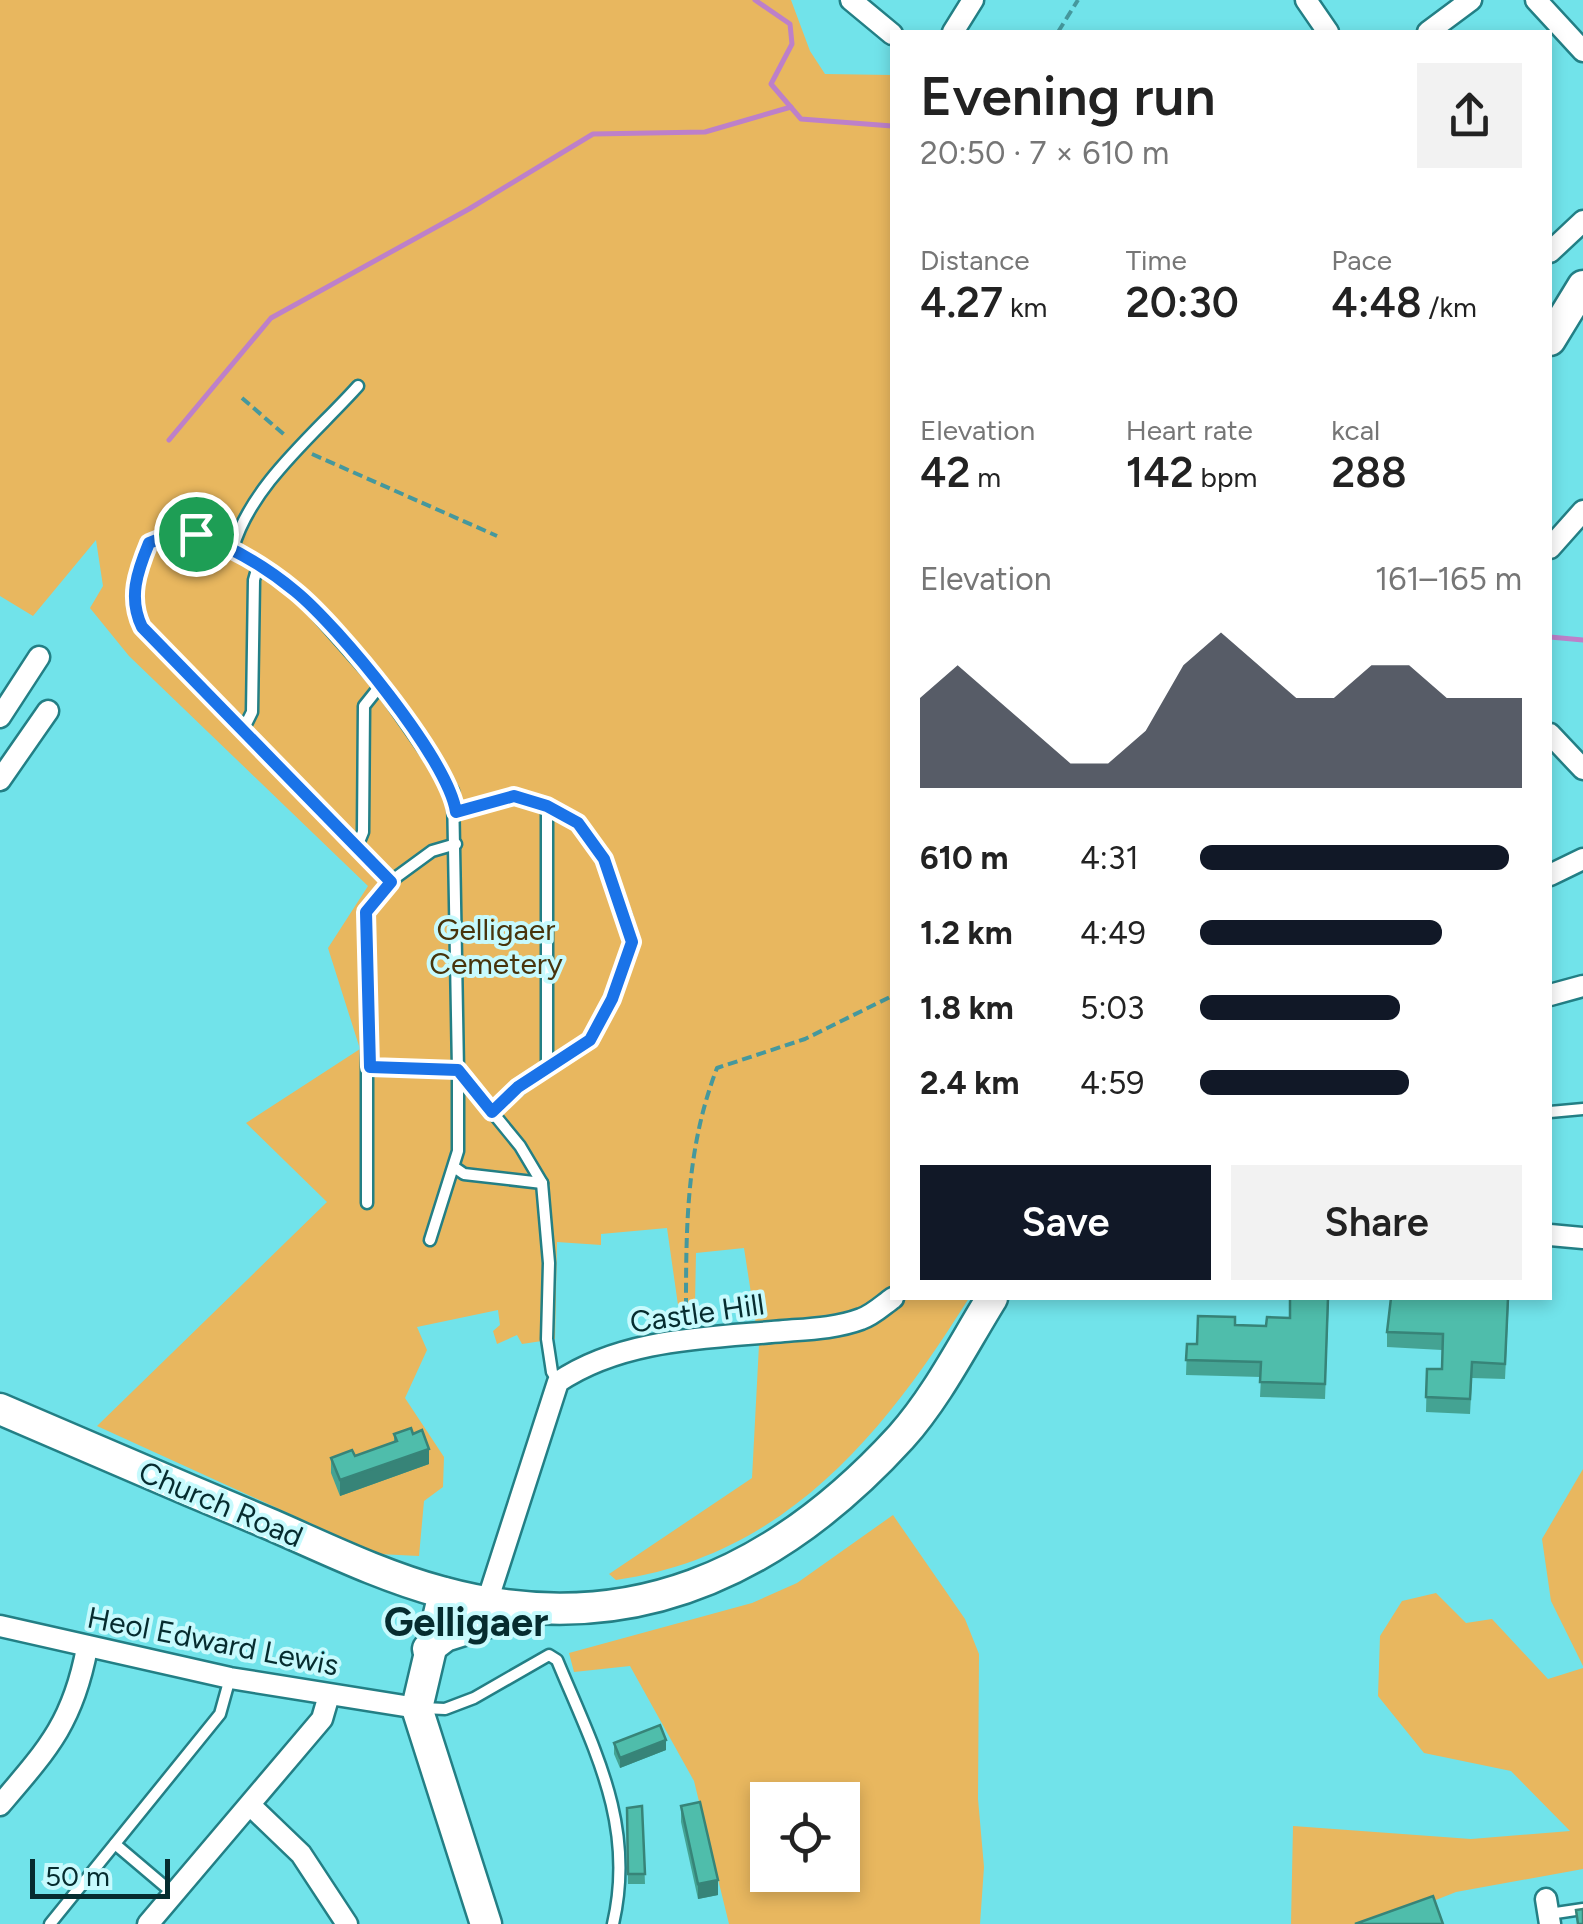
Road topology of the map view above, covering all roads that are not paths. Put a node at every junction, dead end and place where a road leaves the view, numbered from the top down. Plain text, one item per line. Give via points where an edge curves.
1 (851, 0) edge
2 (973, 0) edge
3 (1306, 0) edge
4 (1471, 0) edge
5 (1536, 0) edge
6 (954, 30) edge
7 (1327, 30) edge
8 (1431, 30) edge
9 (890, 32) edge
10 (1583, 50) edge
11 (1583, 221) edge
12 (1552, 250) edge
13 (1583, 286) edge
14 (1552, 337) edge
15 (358, 386) dead end
16 (1583, 511) edge
17 (1552, 546) edge
18 (232, 548) junction
19 (258, 566) junction
20 (38, 657) dead end
21 (380, 686) junction
22 (48, 710) dead end
23 (0, 717) edge
24 (242, 732) junction
25 (1552, 736) edge
26 (1583, 769) edge
27 (0, 780) edge
28 (547, 806) junction
29 (456, 812) junction
30 (456, 844) junction
31 (356, 849) junction
32 (1583, 859) edge
33 (1552, 874) edge
34 (391, 882) junction
35 (1583, 986) edge
36 (1552, 994) edge
37 (547, 1066) junction
38 (370, 1067) junction
39 (458, 1070) junction
40 (1583, 1109) edge
41 (492, 1112) junction
42 (1552, 1112) edge
43 (454, 1167) junction
44 (542, 1183) junction
45 (367, 1203) dead end
46 (1552, 1236) edge
47 (1583, 1238) edge
48 (430, 1240) dead end
49 (890, 1300) edge
50 (991, 1300) edge
51 (558, 1382) junction
52 (0, 1409) edge
53 (444, 1593) junction
54 (488, 1602) junction
55 (536, 1607) junction
56 (0, 1626) edge
57 (87, 1648) junction
58 (428, 1648) junction
59 (230, 1678) junction
60 (328, 1695) junction
61 (417, 1708) junction
62 (0, 1805) edge
63 (250, 1806) junction
64 (115, 1844) junction
65 (174, 1894) junction
66 (1583, 1909) edge
67 (1548, 1913) edge
68 (50, 1924) edge
69 (148, 1924) edge
70 (347, 1924) edge
71 (486, 1924) edge
72 (613, 1924) edge

1 - 9 street
2 - 6 street
3 - 7 street
4 - 8 street
5 - 10 street
11 - 12 street
13 - 14 main road
15 - 18 lane via 258,497
16 - 17 street
18 - 19 lane
18 - 24 lane via 196,534 149,543 134,611 153,643
19 - 21 lane via 296,592
19 - 24 lane via 252,712
20 - 23 street
21 - 29 lane via 453,792
21 - 31 lane via 364,706 364,832
22 - 27 street
24 - 31 lane
25 - 26 street
28 - 29 lane via 514,796
28 - 37 lane
28 - 37 lane via 578,823 604,859 632,942 590,1040
29 - 30 lane
30 - 34 lane via 432,851
30 - 39 lane
31 - 34 lane
32 - 33 street
34 - 38 lane via 366,912
35 - 36 street
37 - 41 lane
38 - 39 lane
38 - 45 lane
39 - 41 lane
39 - 43 lane
40 - 42 lane
41 - 44 lane
43 - 44 lane via 464,1174
43 - 48 lane
44 - 51 lane via 547,1339
46 - 47 street
49 - 51 street, Castle Hill via 864,1318 828,1327 634,1350
50 - 55 main road via 903,1434 784,1542 715,1580 684,1589 584,1608
51 - 54 street
52 - 53 main road, Church Road
53 - 54 main road, Church Road
53 - 58 main road
54 - 55 main road, Church Road
55 - 58 main road
56 - 57 street, Heol Edward Lewis
57 - 59 street, Heol Edward Lewis
57 - 62 street via 78,1696 52,1745
58 - 61 main road
59 - 60 street, Heol Edward Lewis
59 - 64 lane via 220,1714
60 - 61 street, Heol Edward Lewis
60 - 63 street via 322,1719
61 - 71 main road
61 - 72 lane via 445,1708 549,1656 557,1660 619,1830 623,1865
63 - 65 street
63 - 70 street via 301,1854
64 - 65 lane
64 - 68 lane
65 - 69 street
66 - 67 lane

